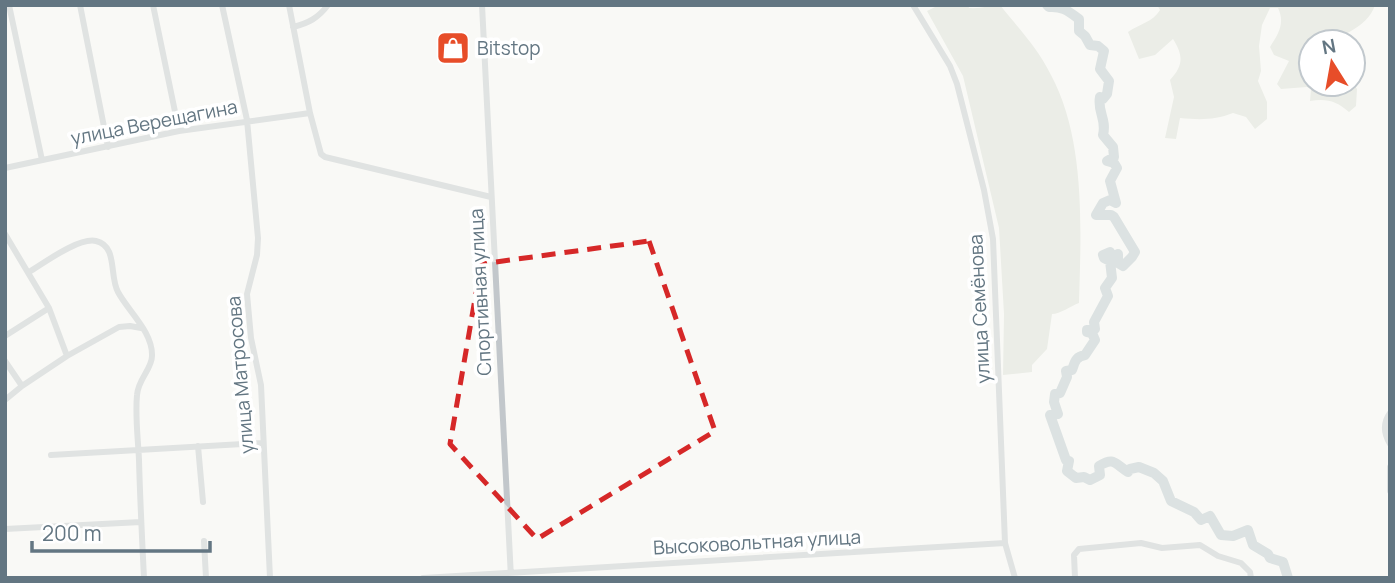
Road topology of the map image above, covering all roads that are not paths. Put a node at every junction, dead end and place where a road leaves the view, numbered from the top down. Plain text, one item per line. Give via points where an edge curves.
1 (9, 5) edge
2 (80, 5) edge
3 (153, 5) edge
4 (222, 5) edge
5 (289, 5) edge
6 (328, 5) edge
7 (482, 5) edge
8 (913, 5) edge
9 (293, 27) junction
10 (310, 113) junction
11 (247, 120) junction
12 (179, 131) junction
13 (108, 146) junction
14 (42, 160) junction
15 (5, 168) edge
16 (491, 197) junction
17 (5, 234) edge
18 (29, 272) junction
19 (49, 308) junction
20 (141, 328) junction
21 (5, 336) edge
22 (67, 356) junction
23 (5, 361) edge
24 (22, 386) junction
25 (5, 400) edge
26 (1390, 413) edge
27 (262, 443) junction
28 (1390, 444) edge
29 (198, 446) junction
30 (138, 450) junction
31 (51, 455) dead end
32 (1390, 467) edge
33 (1390, 491) edge
34 (203, 502) dead end
35 (141, 522) junction
36 (5, 528) edge
37 (204, 541) dead end
38 (1005, 544) junction
39 (510, 575) edge
40 (144, 578) edge
41 (206, 578) edge
42 (270, 578) edge
43 (423, 578) edge
44 (1015, 578) edge
45 (1075, 578) edge
46 (1251, 578) edge

1 - 14 street
2 - 13 street
3 - 12 street
4 - 11 street, улица Матросова
5 - 9 street
6 - 9 street via 318,17
7 - 16 street, Спортивная улица
8 - 38 street, улица Семёнова via 957,84 993,239
9 - 10 street
10 - 11 street, улица Верещагина
10 - 16 street via 325,157
11 - 12 street, улица Верещагина
11 - 27 street, улица Матросова via 258,238 247,294 259,370
12 - 13 street, улица Верещагина
13 - 14 street, улица Верещагина
14 - 15 street, улица Верещагина
16 - 39 street, Спортивная улица
17 - 18 street
18 - 19 street
18 - 20 street via 76,244 89,240 105,245 114,284
19 - 21 street
19 - 22 street
20 - 22 street via 119,327
20 - 30 street via 152,356 137,393
22 - 24 street
23 - 24 street
24 - 25 street
26 - 28 street via 1385,435
27 - 29 street
27 - 42 street, улица Матросова
29 - 30 street
29 - 34 street
30 - 31 street
30 - 35 street
32 - 33 street
35 - 36 street
35 - 40 street
37 - 41 street
38 - 39 street, Высоковольтная улица
38 - 44 street, улица Семёнова
39 - 43 street, Высоковольтная улица
45 - 46 street via 1074,555 1079,549 1141,543 1162,548 1200,545 1241,563

